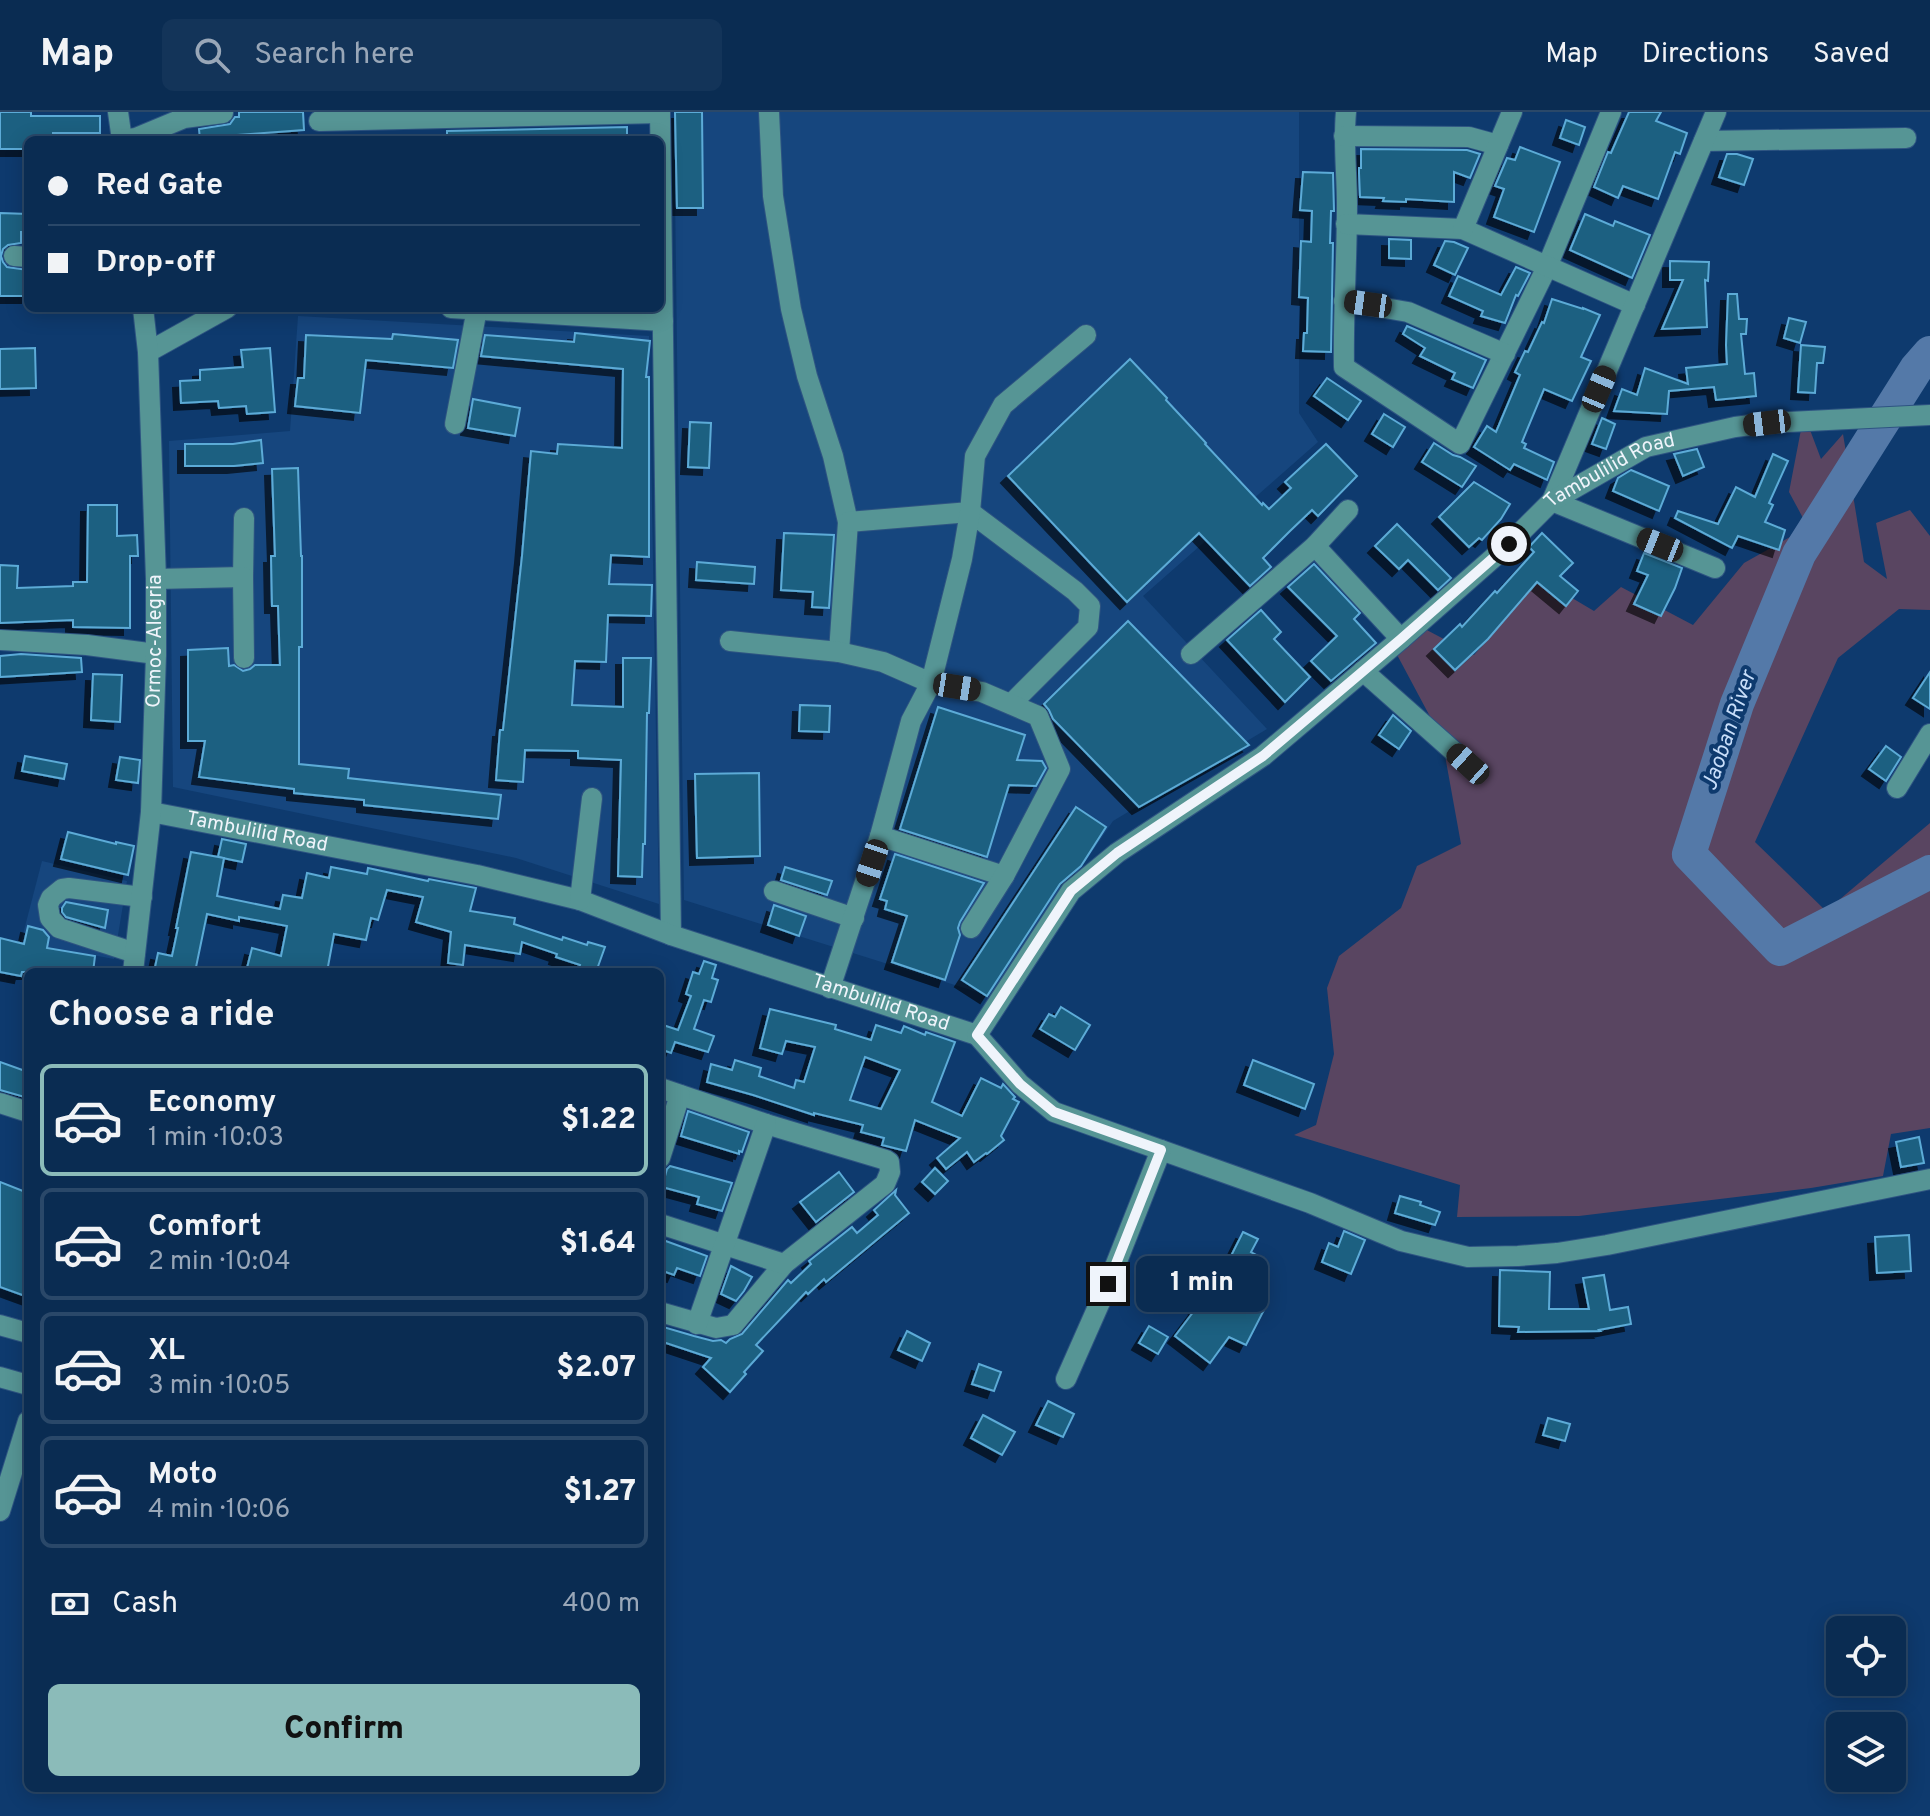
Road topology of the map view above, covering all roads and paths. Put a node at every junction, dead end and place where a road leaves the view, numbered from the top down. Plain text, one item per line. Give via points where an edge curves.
1 (118, 112) edge
2 (769, 112) edge
3 (1346, 112) edge
4 (1512, 112) edge
5 (1611, 112) edge
6 (1716, 112) edge
7 (223, 113) edge
8 (660, 113) edge
9 (319, 121) dead end
10 (122, 136) edge
11 (141, 136) edge
12 (660, 136) edge
13 (1344, 136) junction
14 (1906, 138) dead end
15 (1704, 141) junction
16 (1498, 145) junction
17 (1346, 224) junction
18 (1463, 229) junction
19 (1547, 267) junction
20 (1344, 301) junction
21 (1635, 305) junction
22 (143, 312) edge
23 (220, 312) edge
24 (476, 312) edge
25 (524, 312) edge
26 (663, 312) edge
27 (663, 321) junction
28 (1086, 335) dead end
29 (148, 352) junction
30 (1505, 354) junction
31 (1930, 415) edge
32 (455, 424) dead end
33 (1552, 501) junction
34 (1348, 510) dead end
35 (970, 512) junction
36 (244, 518) dead end
37 (848, 522) junction
38 (1315, 546) junction
39 (1715, 568) dead end
40 (243, 577) junction
41 (156, 579) junction
42 (1401, 639) junction
43 (0, 640) edge
44 (730, 641) dead end
45 (839, 652) junction
46 (156, 654) junction
47 (1191, 654) dead end
48 (244, 658) dead end
49 (1363, 671) junction
50 (931, 683) junction
51 (1011, 704) junction
52 (1930, 734) edge
53 (1468, 764) dead end
54 (1897, 788) dead end
55 (592, 798) dead end
56 (151, 812) junction
57 (880, 836) junction
58 (1004, 876) junction
59 (774, 891) dead end
60 (142, 897) junction
61 (580, 900) junction
62 (854, 918) junction
63 (971, 928) dead end
64 (671, 935) junction
65 (134, 963) edge
66 (830, 988) junction
67 (977, 1035) junction
68 (670, 1092) edge
69 (0, 1103) edge
70 (24, 1111) edge
71 (766, 1124) junction
72 (664, 1132) edge
73 (1161, 1150) junction
74 (1930, 1179) edge
75 (664, 1225) edge
76 (724, 1243) junction
77 (784, 1264) junction
78 (664, 1313) edge
79 (697, 1324) junction
80 (0, 1325) edge
81 (24, 1332) edge
82 (0, 1377) edge
83 (1066, 1379) dead end
84 (24, 1384) edge
85 (24, 1434) edge
86 (0, 1511) edge

1 - 10 street
2 - 37 street via 773,196 791,309
3 - 13 street
4 - 16 street
5 - 19 street
6 - 15 street
7 - 11 street via 184,118
8 - 9 street
8 - 12 street
13 - 16 street via 1469,137
13 - 17 street
14 - 15 street
15 - 21 street
16 - 18 street
17 - 18 street
17 - 20 street
18 - 19 street
19 - 21 street
19 - 30 street
20 - 30 street via 1408,312
20 - 30 street via 1344,367 1460,444
21 - 33 street
22 - 29 street, Ormoc-Alegria
23 - 29 street
24 - 32 street
25 - 27 street
26 - 27 street
27 - 64 street
28 - 35 street via 1003,405 975,456
29 - 41 street, Ormoc-Alegria
31 - 33 street, Tambulilid Road via 1767,423 1646,447
33 - 39 street
33 - 42 street, Tambulilid Road
34 - 38 street
35 - 37 street
35 - 50 street
35 - 51 street via 1090,606 1088,627
36 - 40 street
37 - 45 street
38 - 42 street
38 - 47 street
40 - 41 street
40 - 48 street
41 - 46 street, Ormoc-Alegria
42 - 49 street, Tambulilid Road
43 - 46 street
44 - 45 street
45 - 50 street via 883,662
46 - 56 street, Ormoc-Alegria
49 - 53 street
49 - 67 street, Tambulilid Road via 1263,756 1117,853 1071,891
50 - 51 street via 982,692
50 - 57 street via 911,721
51 - 58 street via 1038,716 1060,769
52 - 54 street
55 - 61 street
56 - 60 street, Ormoc-Alegria
56 - 61 street, Tambulilid Road
57 - 58 street
57 - 62 street
58 - 63 street
59 - 62 street
60 - 65 street, Ormoc-Alegria
60 - 65 street via 69,888 55,893 48,905 59,928
61 - 64 street, Tambulilid Road
62 - 66 street
64 - 66 street, Tambulilid Road
66 - 67 street, Tambulilid Road
67 - 73 street via 1020,1084 1054,1112
68 - 71 street
68 - 72 street
69 - 70 street
71 - 76 street
71 - 77 street via 886,1160 889,1166 885,1184
73 - 74 street via 1401,1241 1468,1257 1607,1245
73 - 83 street
75 - 76 street
76 - 77 street
76 - 79 street
77 - 79 street via 733,1325
78 - 79 street
80 - 81 street
82 - 84 street
85 - 86 street

